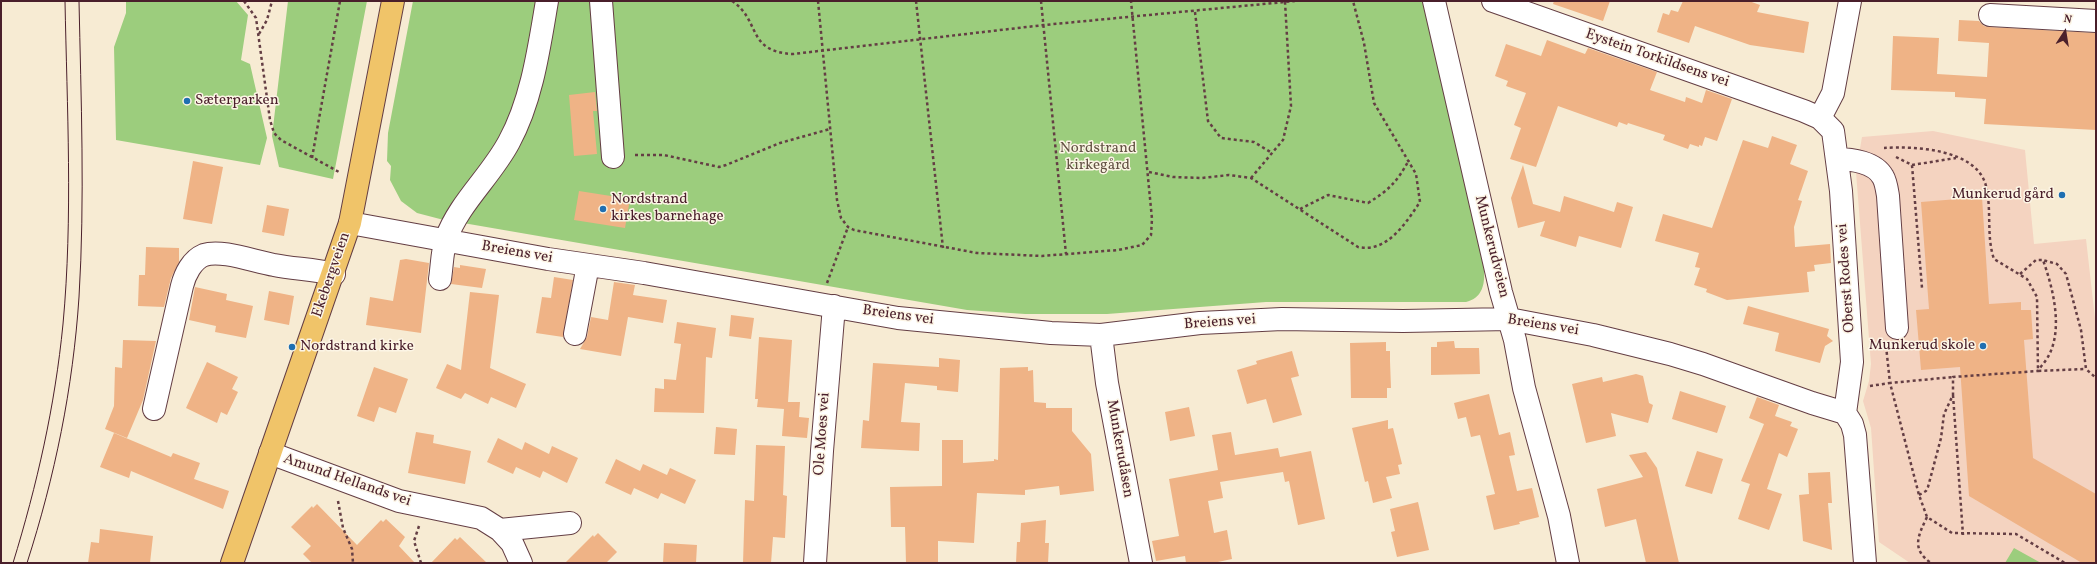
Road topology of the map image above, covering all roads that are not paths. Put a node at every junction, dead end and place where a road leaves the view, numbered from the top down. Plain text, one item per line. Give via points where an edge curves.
1 (393, 1) edge
2 (547, 1) edge
3 (601, 1) edge
4 (1434, 1) edge
5 (1493, 1) edge
6 (1850, 1) edge
7 (1990, 15) dead end
8 (2096, 21) edge
9 (1820, 118) junction
10 (614, 157) road end
11 (1837, 159) junction
12 (350, 223) junction
13 (446, 240) junction
14 (588, 265) junction
15 (334, 274) junction
16 (440, 279) dead end
17 (834, 306) junction
18 (1509, 319) junction
19 (575, 334) dead end
20 (1892, 334) road end
21 (1101, 335) junction
22 (154, 409) dead end
23 (1845, 413) junction
24 (270, 453) junction
25 (570, 523) dead end
26 (500, 530) junction
27 (232, 563) edge
28 (521, 563) edge
29 (815, 563) edge
30 (1141, 563) edge
31 (1568, 563) edge
32 (1865, 563) edge

1 - 12 main road, Ekebergveien
2 - 13 street via 531,79 515,128 498,160 457,218
3 - 10 street
4 - 18 street, Munkerudveien
5 - 9 street, Eystein Torkildsens vei
6 - 9 street via 1833,93
7 - 8 street
9 - 11 street, Oberst Rodes vei via 1833,131
11 - 20 street via 1851,159 1863,163 1884,177 1888,196
11 - 23 street, Oberst Rodes vei via 1852,362
12 - 13 street, Breiens vei
12 - 15 main road, Ekebergveien
13 - 14 street, Breiens vei
13 - 16 street
14 - 17 street, Breiens vei
14 - 19 street
15 - 22 street via 223,254 206,254 198,258 185,274
15 - 24 main road, Ekebergveien
17 - 21 street, Breiens vei via 898,318 1050,333
17 - 29 street, Ole Moes vei
18 - 21 street, Breiens vei via 1282,319 1200,322
18 - 23 street, Breiens vei via 1594,335 1670,354
18 - 31 street, Munkerudveien via 1524,388 1559,516
21 - 30 street, Munkerudåsen via 1107,383
23 - 32 street via 1852,424 1855,436
24 - 26 street, Amund Hellands vei via 399,501 481,518
24 - 27 main road, Ekebergveien
25 - 26 street
26 - 28 street, Amund Hellands vei via 512,543

